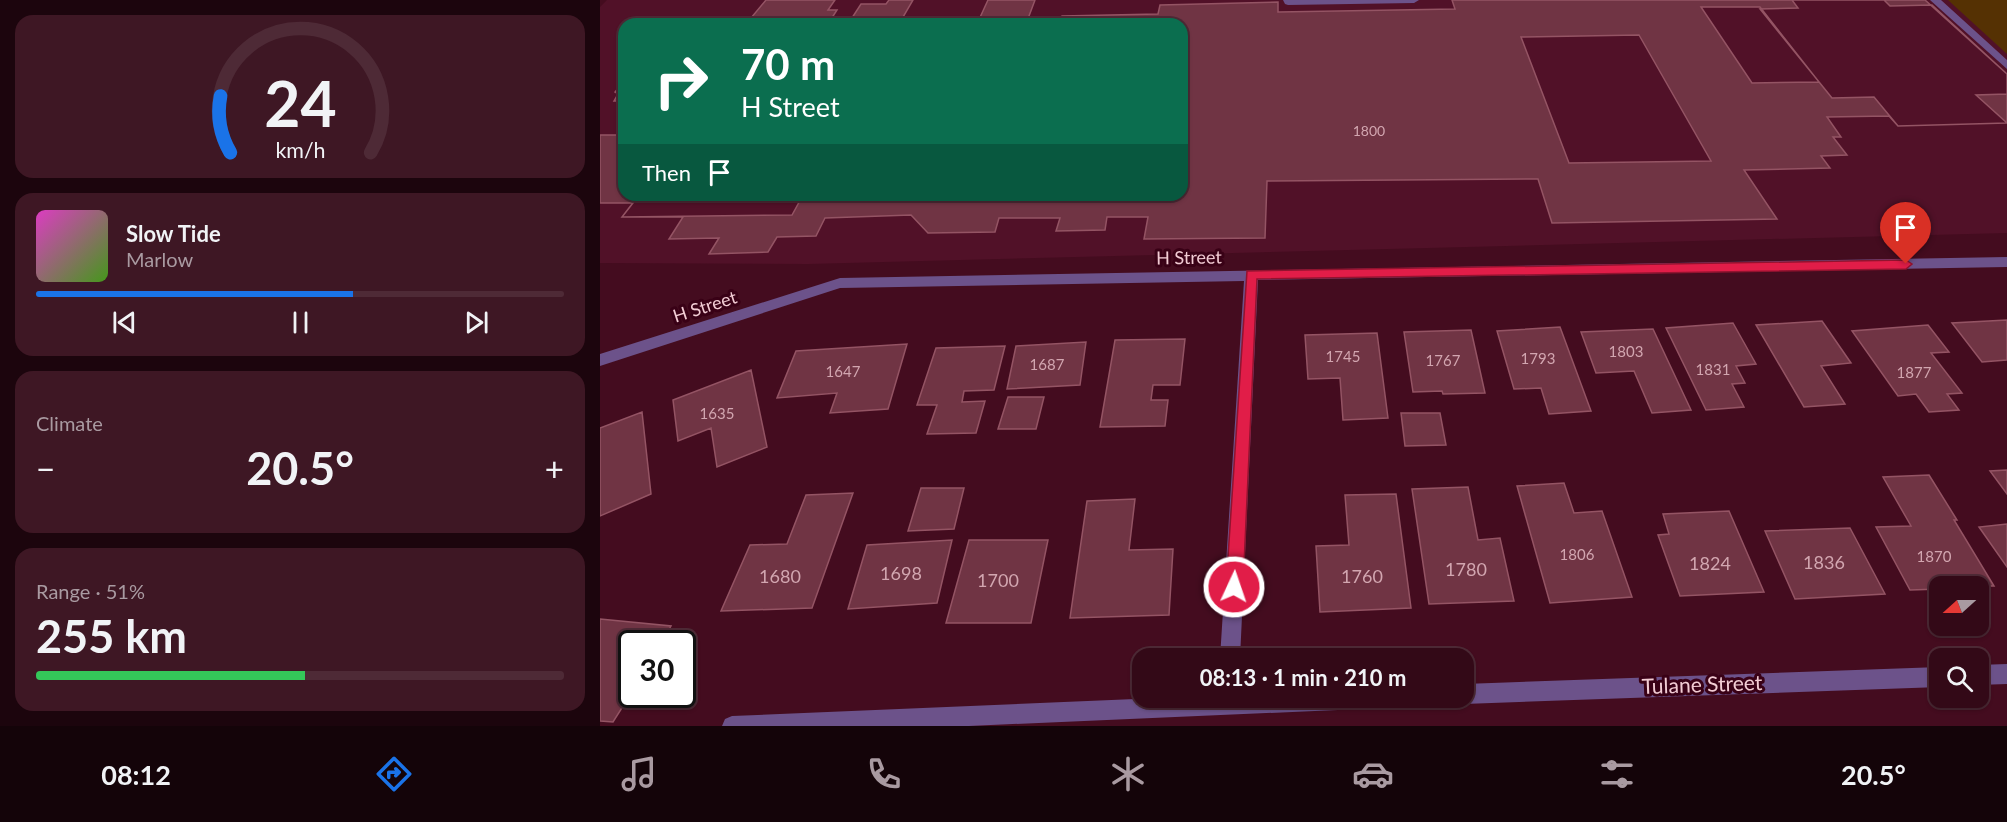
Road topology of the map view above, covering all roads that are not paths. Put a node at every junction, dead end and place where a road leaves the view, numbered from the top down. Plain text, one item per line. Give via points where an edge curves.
1 (1288, 0) edge
2 (1414, 0) edge
3 (1935, 0) edge
4 (2007, 66) edge
5 (2007, 262) edge
6 (1251, 274) junction
7 (600, 360) edge
8 (1231, 648) edge
9 (2007, 674) edge
10 (1989, 675) edge
11 (1929, 676) edge
12 (1474, 694) edge
13 (1132, 705) edge
14 (732, 725) edge

1 - 2 street
3 - 4 street
5 - 6 street, H Street
6 - 7 street, H Street via 840,283
6 - 8 street
9 - 10 street
11 - 12 street, Tulane Street
13 - 14 street

